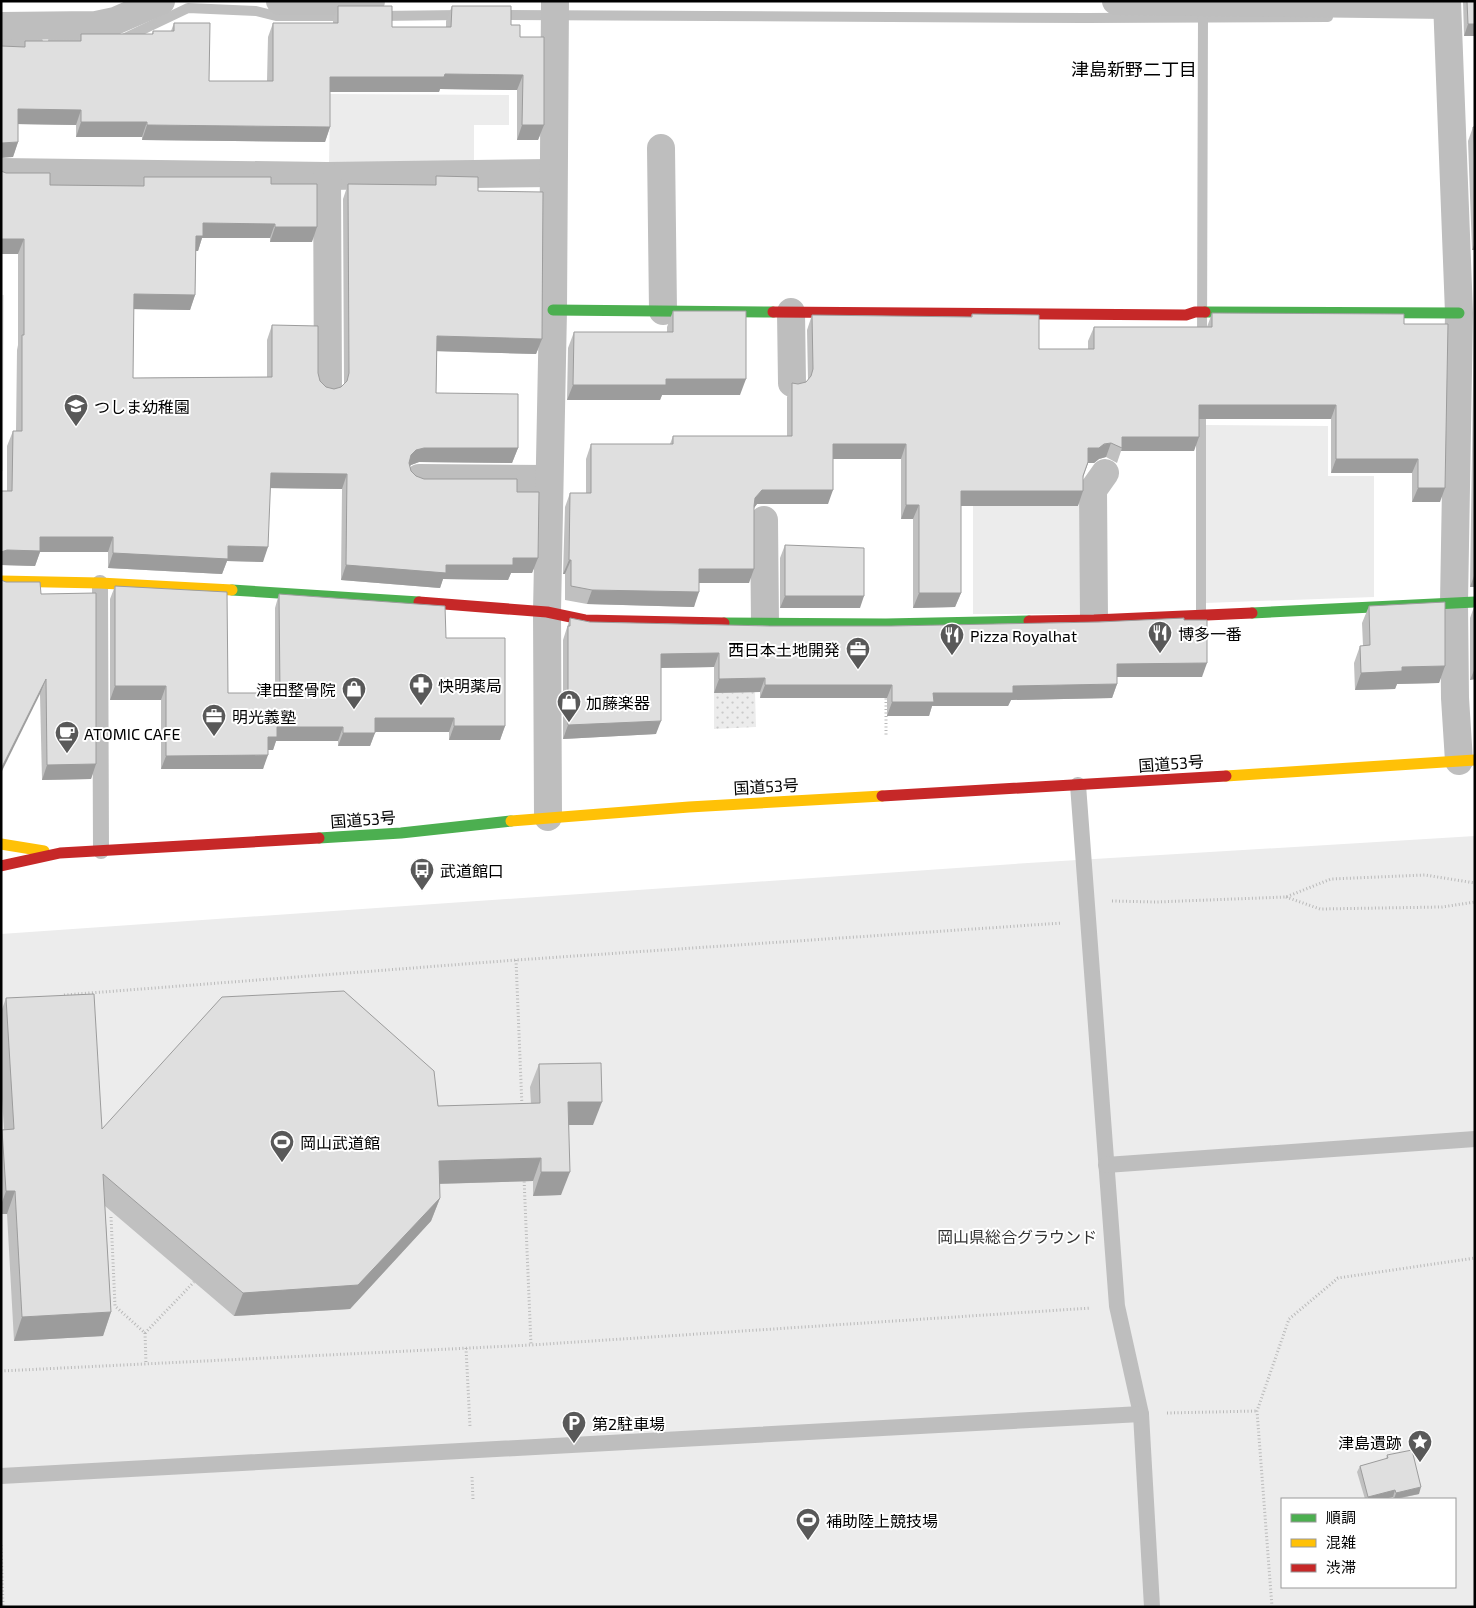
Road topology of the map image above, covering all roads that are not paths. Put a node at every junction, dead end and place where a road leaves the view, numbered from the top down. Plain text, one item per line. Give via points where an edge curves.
1 (162, 1) edge
2 (280, 1) edge
3 (370, 1) edge
4 (1116, 1) edge
5 (1166, 2) edge
6 (1315, 2) edge
7 (1447, 3) edge
8 (555, 11) edge
9 (96, 13) edge
10 (1, 26) edge
11 (661, 148) dead end
12 (1, 172) edge
13 (553, 173) junction
14 (327, 176) junction
15 (553, 310) junction
16 (663, 311) junction
17 (791, 312) junction
18 (1459, 313) junction
19 (792, 383) edge
20 (328, 388) edge
21 (1105, 473) dead end
22 (419, 478) edge
23 (549, 479) junction
24 (764, 520) dead end
25 (1465, 527) edge
26 (1, 581) edge
27 (100, 583) junction
28 (1464, 603) edge
29 (547, 612) junction
30 (1094, 620) junction
31 (765, 624) junction
32 (1467, 761) edge
33 (1078, 785) junction
34 (548, 817) junction
35 (1, 844) edge
36 (102, 851) junction
37 (60, 853) junction
38 (1, 866) edge
39 (1475, 1139) edge
40 (1106, 1165) junction
41 (1141, 1414) junction
42 (1, 1476) edge
43 (1152, 1607) edge

1 - 9 street via 115,21
2 - 3 street
4 - 5 street
5 - 6 street
6 - 7 street
7 - 18 street
8 - 13 street
9 - 10 street
11 - 16 street
12 - 14 street
13 - 14 street
13 - 15 street
14 - 20 street
15 - 16 main road
15 - 23 street
16 - 17 main road
17 - 18 main road
17 - 19 street
18 - 25 street
21 - 30 street via 1093,490
22 - 23 street
23 - 29 street
24 - 31 street
25 - 28 street
26 - 27 main road
27 - 29 main road via 331,594
27 - 36 lane
28 - 30 main road
28 - 32 street via 1455,698
29 - 31 main road via 585,620
29 - 34 street
30 - 31 main road
32 - 33 main road, 国道53号
33 - 34 main road, 国道53号
33 - 40 lane
34 - 36 main road, 国道53号 via 401,833
35 - 37 main road, 国道53号
36 - 37 main road, 国道53号
37 - 38 main road, 国道53号
39 - 40 lane
40 - 41 lane via 1117,1306
41 - 42 lane
41 - 43 lane

